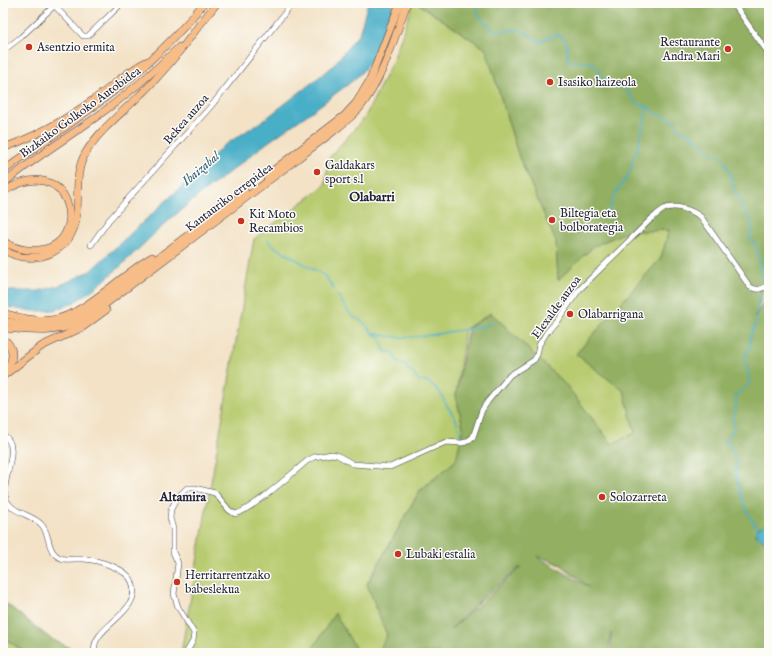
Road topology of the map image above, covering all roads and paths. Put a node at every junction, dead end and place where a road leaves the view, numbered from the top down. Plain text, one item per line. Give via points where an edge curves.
1 (204, 3) edge
2 (217, 3) edge
3 (292, 3) edge
4 (400, 3) edge
5 (407, 3) edge
6 (733, 3) edge
7 (54, 4) edge
8 (118, 6) dead end
9 (200, 24) junction
10 (3, 51) edge
11 (769, 54) edge
12 (154, 59) junction
13 (3, 148) edge
14 (3, 172) edge
15 (3, 184) edge
16 (3, 192) edge
17 (3, 241) edge
18 (91, 245) dead end
19 (175, 245) junction
20 (3, 249) edge
21 (134, 284) junction
22 (769, 285) edge
23 (3, 313) edge
24 (3, 321) edge
25 (3, 328) edge
26 (3, 339) edge
27 (3, 371) edge
28 (3, 376) edge
29 (3, 435) edge
30 (95, 653) edge
31 (186, 653) edge

1 - 12 highway, Bizkaiko Golkoko Autobidea
2 - 9 highway, Bizkaiko Golkoko Autobidea
3 - 18 street, Bekea auzoa via 212,105 109,220
4 - 19 highway, Kantauriko errepidea via 370,80 356,103 344,116
5 - 21 highway, Kantauriko errepidea via 380,75 354,114
6 - 11 street
7 - 8 street via 83,36 88,36
7 - 10 street
9 - 15 highway, Bizkaiko Golkoko Autobidea via 161,65 124,96 21,168
9 - 20 highway via 175,58 94,139 84,155 78,173 76,222 64,244 46,256 34,258 19,257
12 - 13 highway via 138,66 71,115
12 - 14 highway, Bizkaiko Golkoko Autobidea via 118,89
16 - 17 highway via 24,181 48,183 61,191 69,206 70,216 69,225 60,240 47,248 25,250
19 - 23 highway via 140,264 82,308 63,317 33,320
19 - 24 highway, Kantauriko errepidea via 67,322 33,326
21 - 25 highway, Kantauriko errepidea via 87,318 68,328 33,331
21 - 28 highway via 95,319 42,346
22 - 31 street, Elexalde auzoa via 756,290 750,287 702,217 678,208 664,209 578,290 547,332 534,360 510,375 482,410 473,437 466,442 439,444 390,467 353,464 332,454 314,457 249,508 235,514 215,493 187,488 179,495 171,509 170,518 173,529 173,552 178,563 174,594 194,633 193,641
26 - 27 highway via 10,346 12,354 9,366
29 - 30 street via 9,439 12,447 4,490 9,505 42,525 53,552 58,557 105,564 124,573 131,580 133,590 130,602 123,613 97,638

